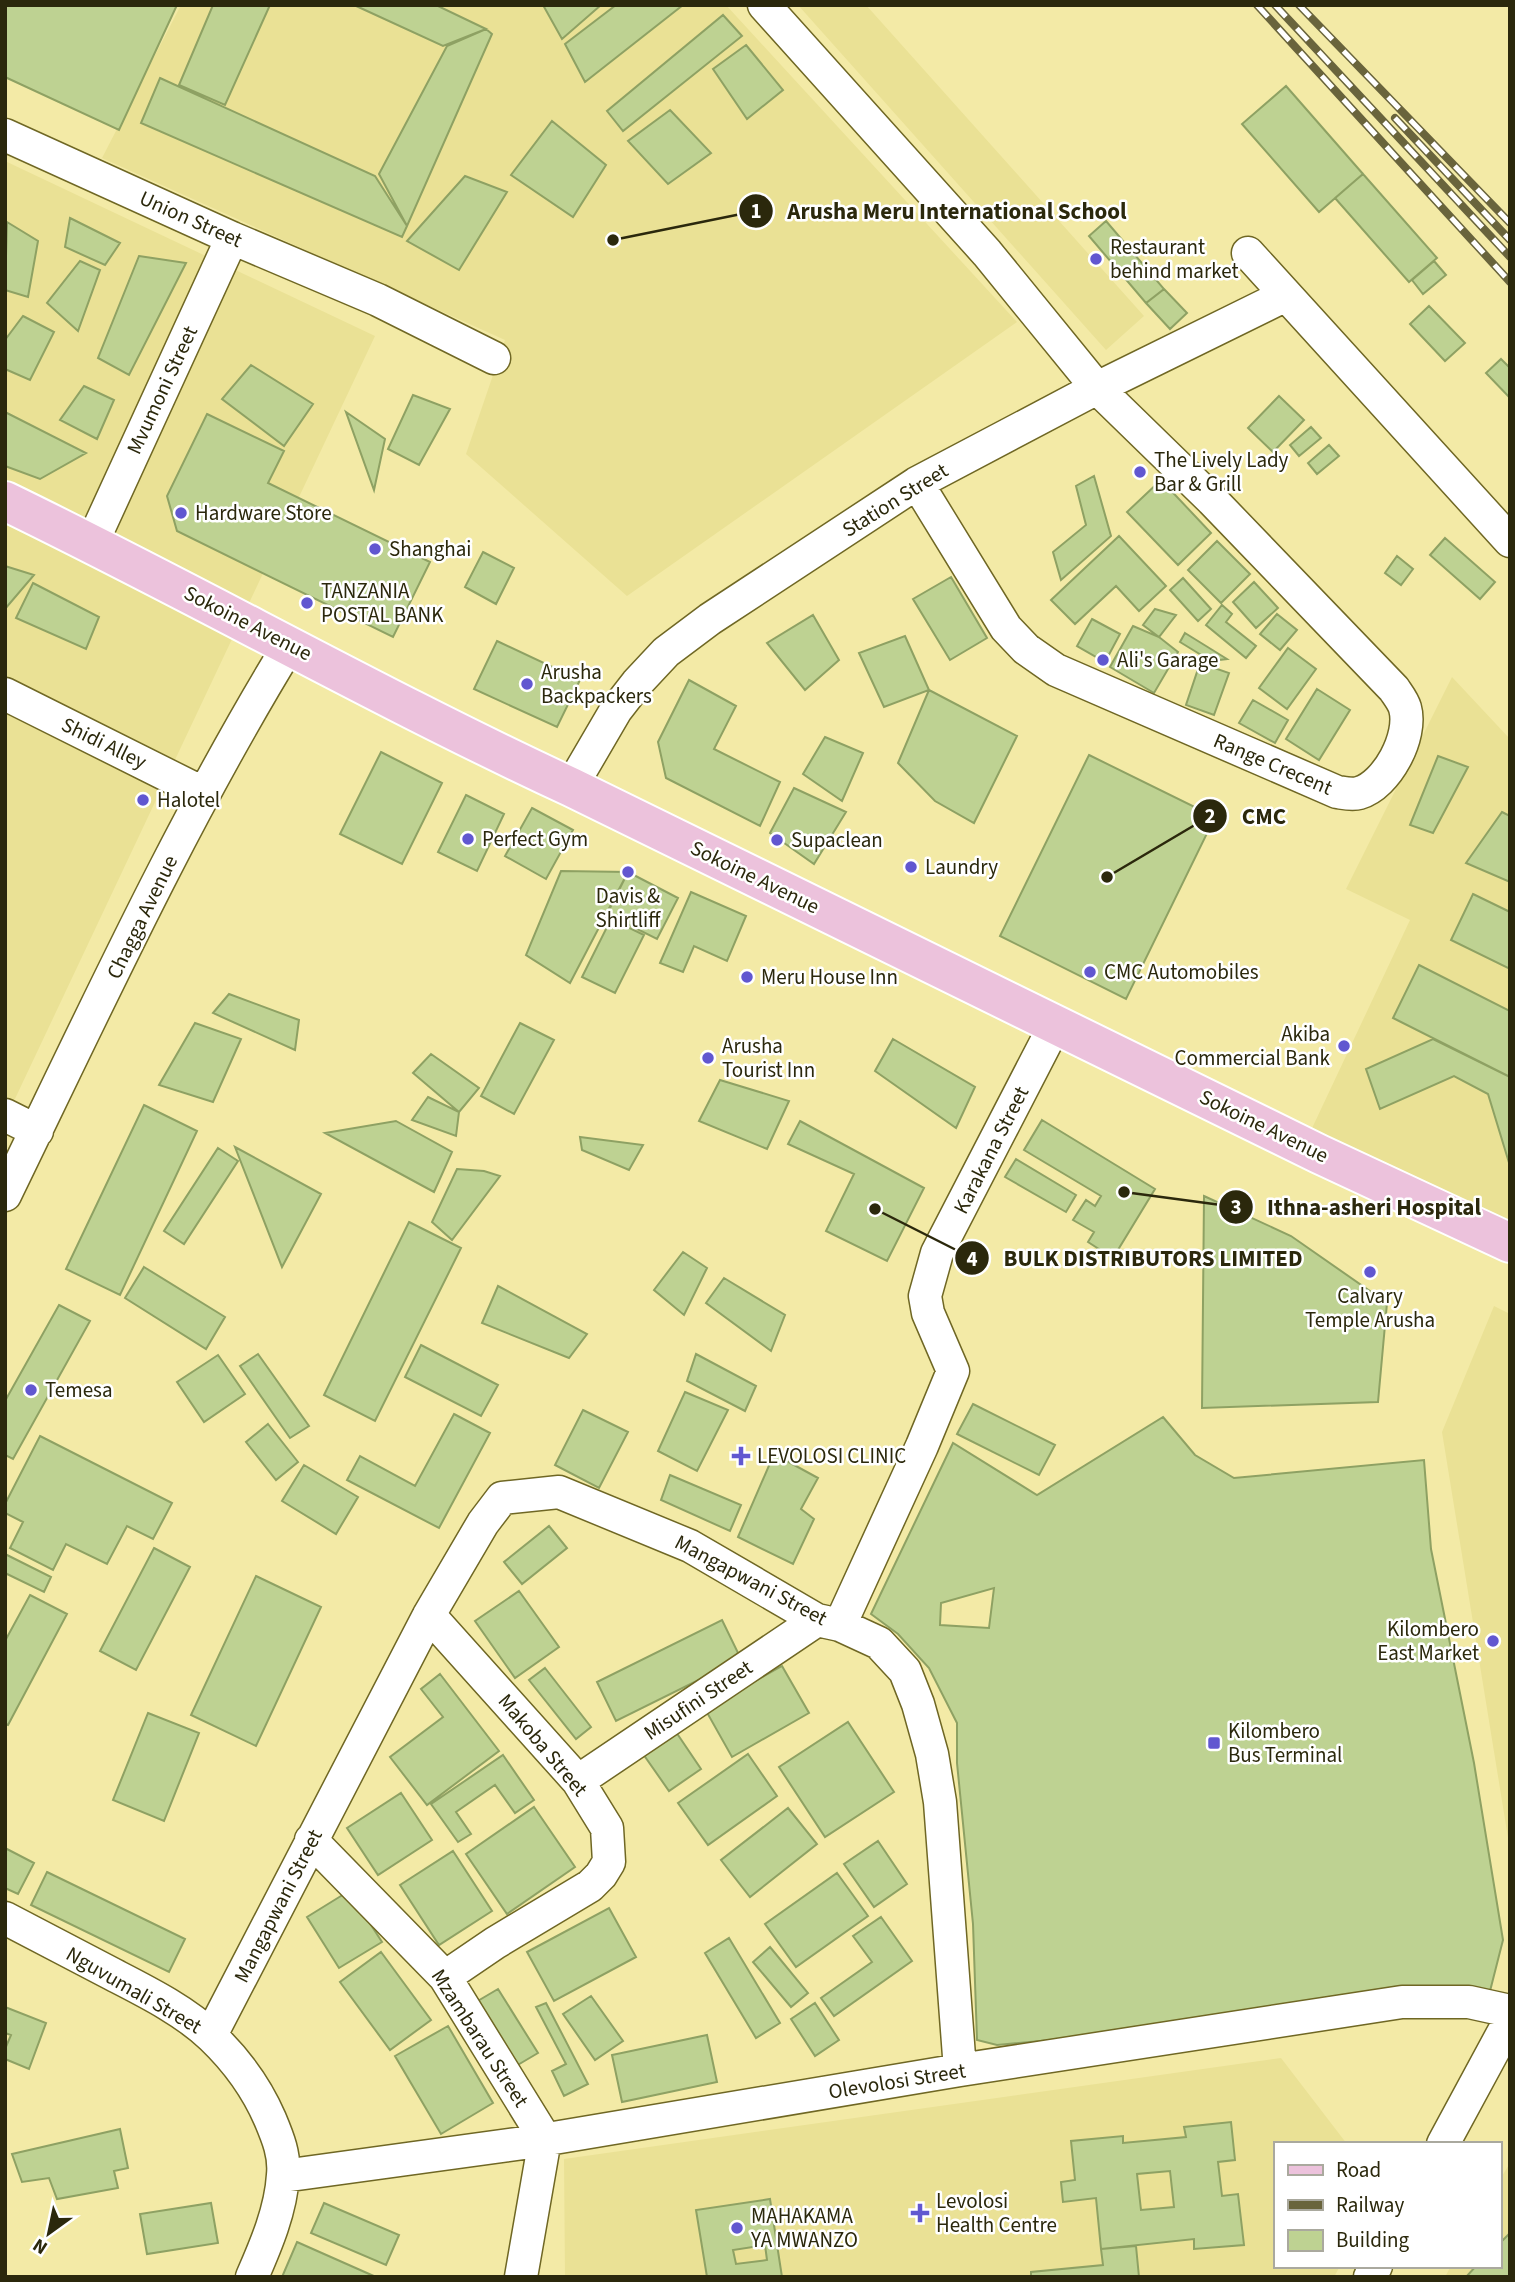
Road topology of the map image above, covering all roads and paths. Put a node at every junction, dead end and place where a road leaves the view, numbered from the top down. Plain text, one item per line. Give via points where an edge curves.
1 (764, 5) edge
2 (5, 135) edge
3 (232, 238) junction
4 (1248, 253) dead end
5 (1286, 295) junction
6 (494, 358) dead end
7 (1097, 388) junction
8 (917, 483) junction
9 (5, 501) edge
10 (1510, 541) edge
11 (92, 543) junction
12 (290, 644) junction
13 (5, 694) edge
14 (571, 786) junction
15 (204, 793) junction
16 (1056, 1023) junction
17 (5, 1115) edge
18 (37, 1131) junction
19 (5, 1195) edge
20 (1510, 1243) edge
21 (429, 1615) junction
22 (829, 1623) junction
23 (578, 1780) junction
24 (312, 1840) junction
25 (5, 1918) edge
26 (444, 1977) junction
27 (1510, 2011) edge
28 (1510, 2020) edge
29 (211, 2035) junction
30 (960, 2070) junction
31 (545, 2139) junction
32 (1444, 2142) edge
33 (284, 2176) junction
34 (252, 2277) edge
35 (521, 2277) edge

1 - 7 street, Range Crecent via 987,253
2 - 3 street, Union Street
3 - 6 street, Union Street via 378,300
3 - 11 street, Mvumoni Street
4 - 5 street
5 - 7 street, Station Street
5 - 10 street
7 - 8 street, Station Street
7 - 8 street, Range Crecent via 1394,689 1405,707 1407,724 1390,768 1376,785 1357,794 1337,792 1056,670 1006,628
8 - 14 street, Station Street via 666,652 617,710
9 - 11 main road, Sokoine Avenue
11 - 12 main road, Sokoine Avenue
12 - 14 main road, Sokoine Avenue via 479,744
12 - 15 street, Chagga Avenue
13 - 15 street, Shidi Alley
14 - 16 main road, Sokoine Avenue
15 - 18 street, Chagga Avenue
16 - 20 main road, Sokoine Avenue
16 - 22 street, Karakana Street via 937,1252 925,1296 953,1371 922,1446
17 - 18 street
18 - 19 street, Chagga Avenue
21 - 22 street, Mangapwani Street via 502,1497 559,1492 690,1546
21 - 23 street, Makoba Street
21 - 24 street, Mangapwani Street
22 - 23 street, Misufini Street
22 - 30 street, Mangapwani Street via 879,1643 905,1671 922,1717 940,1802
23 - 26 street, Makoba Street via 607,1828 609,1862 601,1875
24 - 26 street, Mzambarau Street
24 - 29 street, Mangapwani Street
25 - 29 street, Nguvumali Street via 147,1992
26 - 31 street, Mzambarau Street
27 - 30 street, Olevolosi Street via 1469,2002 1402,2002
28 - 32 street
29 - 33 street, Nguvumali Street via 266,2111 282,2147
30 - 31 street, Olevolosi Street
31 - 33 street, Olevolosi Street
31 - 35 street
33 - 34 street, Nguvumali Street via 272,2229

